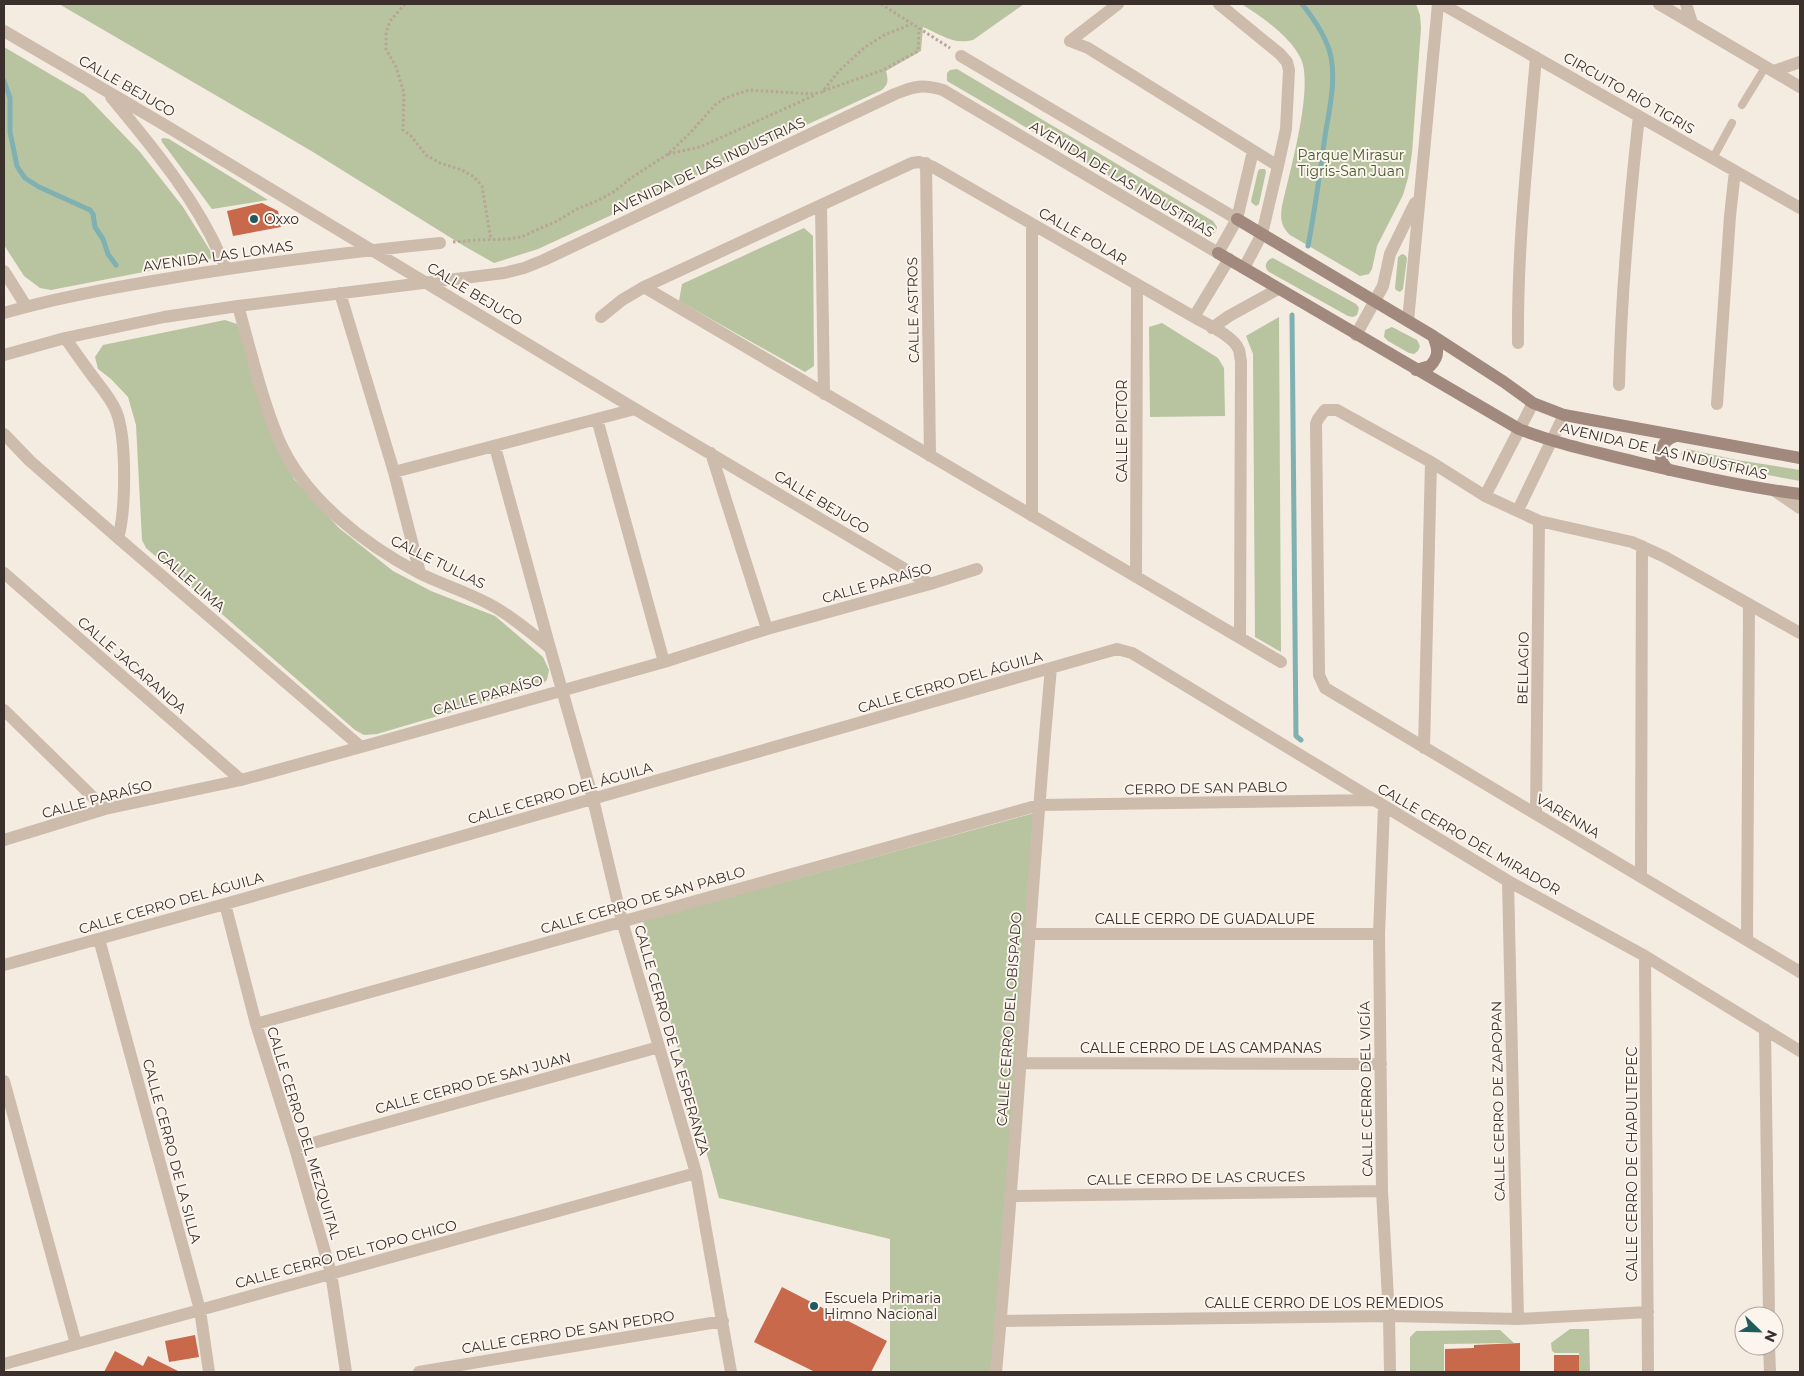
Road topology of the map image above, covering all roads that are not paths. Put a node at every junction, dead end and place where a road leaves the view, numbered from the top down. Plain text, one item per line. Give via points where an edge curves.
1 (1118, 4) edge
2 (1219, 4) edge
3 (1438, 4) edge
4 (1442, 4) edge
5 (1659, 4) edge
6 (1686, 4) edge
7 (1692, 23) junction
8 (4, 31) edge
9 (961, 56) road end
10 (1536, 57) junction
11 (1800, 62) edge
12 (1770, 69) junction
13 (1800, 87) edge
14 (105, 91) junction
15 (1742, 105) dead end
16 (1639, 116) junction
17 (1732, 123) dead end
18 (1253, 151) junction
19 (1713, 158) junction
20 (926, 163) junction
21 (1278, 166) junction
22 (1735, 171) junction
23 (1420, 189) junction
24 (821, 205) junction
25 (1800, 208) edge
26 (1237, 219) junction
27 (1032, 224) junction
28 (1262, 234) junction
29 (440, 243) road end
30 (371, 250) junction
31 (1223, 256) junction
32 (1244, 268) junction
33 (226, 269) junction
34 (4, 271) edge
35 (427, 283) junction
36 (1138, 284) junction
37 (644, 288) junction
38 (1278, 289) junction
39 (340, 293) junction
40 (1376, 301) junction
41 (26, 306) junction
42 (238, 306) junction
43 (4, 313) edge
44 (601, 317) dead end
45 (1194, 317) junction
46 (1408, 321) junction
47 (1212, 328) junction
48 (1356, 335) junction
49 (1433, 336) junction
50 (65, 338) junction
51 (1518, 343) dead end
52 (4, 355) edge
53 (1416, 370) junction
54 (1618, 386) dead end
55 (824, 394) junction
56 (1533, 403) junction
57 (1717, 404) dead end
58 (635, 409) junction
59 (1564, 415) junction
60 (597, 419) junction
61 (1519, 429) junction
62 (4, 434) edge
63 (1676, 436) junction
64 (1550, 441) junction
65 (495, 447) junction
66 (711, 453) junction
67 (930, 456) junction
68 (1800, 458) edge
69 (1432, 462) junction
70 (1669, 470) junction
71 (394, 472) junction
72 (1775, 491) junction
73 (1800, 494) edge
74 (1485, 496) junction
75 (1800, 508) edge
76 (1518, 510) junction
77 (1032, 516) junction
78 (1540, 522) junction
79 (118, 538) junction
80 (1642, 546) junction
81 (977, 569) dead end
82 (4, 573) edge
83 (420, 573) junction
84 (1136, 577) junction
85 (930, 584) junction
86 (1749, 604) junction
87 (767, 629) junction
88 (1800, 633) edge
89 (1240, 638) junction
90 (550, 648) junction
91 (1125, 650) joint
92 (664, 662) junction
93 (1281, 662) dead end
94 (1052, 668) junction
95 (562, 690) junction
96 (4, 710) edge
97 (361, 746) junction
98 (1424, 748) junction
99 (241, 780) junction
100 (593, 799) junction
101 (1379, 803) junction
102 (1039, 805) junction
103 (105, 809) junction
104 (1536, 814) junction
105 (4, 840) edge
106 (1641, 877) junction
107 (1508, 881) junction
108 (225, 904) junction
109 (622, 922) junction
110 (1030, 934) junction
111 (1379, 934) junction
112 (99, 940) junction
113 (1747, 940) junction
114 (1645, 956) junction
115 (4, 965) edge
116 (1800, 972) edge
117 (256, 1024) junction
118 (1764, 1029) junction
119 (659, 1047) junction
120 (1800, 1050) edge
121 (1021, 1063) junction
122 (1380, 1064) junction
123 (4, 1081) edge
124 (295, 1148) junction
125 (696, 1173) junction
126 (1382, 1191) junction
127 (1010, 1196) junction
128 (331, 1273) junction
129 (1769, 1306) edge
130 (200, 1310) junction
131 (1648, 1312) junction
132 (1389, 1316) junction
133 (1518, 1320) junction
134 (723, 1321) junction
135 (1000, 1322) junction
136 (76, 1344) junction
137 (1769, 1356) edge
138 (4, 1364) edge
139 (209, 1372) edge
140 (346, 1372) edge
141 (419, 1372) edge
142 (731, 1372) edge
143 (996, 1372) edge
144 (1390, 1372) edge
145 (1648, 1372) edge
146 (1770, 1372) edge

1 - 18 street via 1070,41 1088,48
2 - 21 street via 1287,62 1286,129
3 - 23 street
4 - 10 street, CIRCUITO RÍO TIGRIS
5 - 7 street
6 - 7 street
7 - 12 street
8 - 14 street, CALLE BEJUCO
9 - 26 street, AVENIDA DE LAS INDUSTRIAS
10 - 16 street, CIRCUITO RÍO TIGRIS
10 - 51 street via 1521,239
11 - 12 street
12 - 13 street
12 - 15 lane
14 - 30 street, CALLE BEJUCO
14 - 33 street via 193,204 208,228
16 - 19 street, CIRCUITO RÍO TIGRIS
16 - 54 street via 1628,219
17 - 19 lane
18 - 21 street
18 - 26 street
19 - 22 street, CIRCUITO RÍO TIGRIS
20 - 24 street via 912,163
20 - 27 street, CALLE POLAR
20 - 67 street, CALLE ASTROS
21 - 28 street
22 - 25 street, CIRCUITO RÍO TIGRIS
22 - 57 street
23 - 40 street via 1390,254
23 - 46 street
24 - 37 street
24 - 55 street
26 - 28 street, AVENIDA DE LAS INDUSTRIAS
26 - 31 street
27 - 36 street, CALLE POLAR
27 - 77 street
28 - 32 street
28 - 40 street, AVENIDA DE LAS INDUSTRIAS
29 - 30 street, AVENIDA LAS LOMAS
30 - 33 street, AVENIDA LAS LOMAS
30 - 35 street, CALLE BEJUCO
31 - 32 street, AVENIDA DE LAS INDUSTRIAS
31 - 35 street, AVENIDA DE LAS INDUSTRIAS via 949,93 926,86 912,87 895,94 534,264 504,272
31 - 45 street
32 - 38 street, AVENIDA DE LAS INDUSTRIAS
33 - 41 street, AVENIDA LAS LOMAS
34 - 41 street
35 - 39 street
35 - 58 street, CALLE BEJUCO
36 - 45 street, CALLE POLAR
36 - 84 street, CALLE PICTOR
37 - 44 street
37 - 55 street
38 - 47 street
38 - 48 street, AVENIDA DE LAS INDUSTRIAS
39 - 42 street
39 - 71 street
40 - 46 street, AVENIDA DE LAS INDUSTRIAS
40 - 48 street
41 - 43 street, AVENIDA LAS LOMAS
42 - 50 street via 164,317
42 - 83 street, CALLE TULLAS via 267,406 292,465 347,526 372,546
45 - 47 street, CALLE POLAR
46 - 49 street, AVENIDA DE LAS INDUSTRIAS
47 - 89 street, CALLE POLAR via 1236,345 1241,361
48 - 53 street, AVENIDA DE LAS INDUSTRIAS
49 - 53 street via 1437,355 1430,366
49 - 56 street, AVENIDA DE LAS INDUSTRIAS
50 - 52 street
50 - 79 street via 109,398 120,424 123,520
53 - 61 street, AVENIDA DE LAS INDUSTRIAS
55 - 67 street
56 - 59 street, AVENIDA DE LAS INDUSTRIAS
56 - 61 street
58 - 60 street
58 - 66 street, CALLE BEJUCO
59 - 63 street, AVENIDA DE LAS INDUSTRIAS
59 - 64 street
60 - 65 street
60 - 92 street
61 - 64 street, AVENIDA DE LAS INDUSTRIAS
61 - 74 street
62 - 79 street, CALLE LIMA
63 - 68 street, AVENIDA DE LAS INDUSTRIAS
63 - 70 street via 1665,442 1661,451 1661,459
64 - 70 street, AVENIDA DE LAS INDUSTRIAS
64 - 76 street
65 - 71 street
65 - 90 street, CALLE CERRO DE LA ESPERANZA
66 - 85 street, CALLE BEJUCO
66 - 87 street
67 - 77 street
69 - 74 street
69 - 98 street
69 - 98 street, VARENNA via 1338,410 1325,410 1318,418 1319,675 1322,685
70 - 72 street, AVENIDA DE LAS INDUSTRIAS
71 - 83 street
72 - 73 street, AVENIDA DE LAS INDUSTRIAS
72 - 75 street
74 - 76 street
76 - 78 street
77 - 84 street
78 - 80 street
78 - 104 street, BELLAGIO
79 - 97 street, CALLE LIMA
80 - 86 street
80 - 106 street
81 - 85 street, CALLE PARAÍSO
82 - 99 street, CALLE JACARANDA
83 - 90 street, CALLE TULLAS via 498,609
84 - 89 street
85 - 87 street, CALLE PARAÍSO
86 - 88 street
86 - 113 street
87 - 92 street, CALLE PARAÍSO
89 - 93 street
90 - 95 street, CALLE CERRO DE LA ESPERANZA
91 - 94 street, CALLE CERRO DEL ÁGUILA
91 - 101 street, CALLE CERRO DEL MIRADOR
92 - 95 street, CALLE PARAÍSO
94 - 100 street, CALLE CERRO DEL ÁGUILA
94 - 102 street, CALLE CERRO DEL OBISPADO
95 - 97 street, CALLE PARAÍSO
95 - 100 street, CALLE CERRO DE LA ESPERANZA
96 - 103 street
97 - 99 street, CALLE PARAÍSO
98 - 104 street, VARENNA
99 - 103 street, CALLE PARAÍSO
100 - 108 street, CALLE CERRO DEL ÁGUILA
100 - 109 street, CALLE CERRO DE LA ESPERANZA
101 - 102 street, CERRO DE SAN PABLO
101 - 107 street, CALLE CERRO DEL MIRADOR
101 - 111 street, CALLE CERRO DEL VIGÍA
102 - 109 street, CALLE CERRO DE SAN PABLO
102 - 110 street, CALLE CERRO DEL OBISPADO
103 - 105 street, CALLE PARAÍSO
104 - 106 street, VARENNA
106 - 113 street, VARENNA
107 - 114 street, CALLE CERRO DEL MIRADOR
107 - 133 street, CALLE CERRO DE ZAPOPAN
108 - 112 street, CALLE CERRO DEL ÁGUILA
108 - 117 street, CALLE CERRO DEL MEZQUITAL
109 - 117 street, CALLE CERRO DE SAN PABLO
109 - 119 street, CALLE CERRO DE LA ESPERANZA
110 - 111 street, CALLE CERRO DE GUADALUPE
110 - 121 street, CALLE CERRO DEL OBISPADO
111 - 122 street, CALLE CERRO DEL VIGÍA
112 - 115 street, CALLE CERRO DEL ÁGUILA
112 - 130 street, CALLE CERRO DE LA SILLA
113 - 116 street, VARENNA
114 - 118 street, CALLE CERRO DEL MIRADOR
114 - 131 street, CALLE CERRO DE CHAPULTEPEC
117 - 124 street, CALLE CERRO DEL MEZQUITAL
118 - 120 street, CALLE CERRO DEL MIRADOR
118 - 129 street
119 - 124 street, CALLE CERRO DE SAN JUAN
119 - 125 street, CALLE CERRO DE LA ESPERANZA
121 - 122 street, CALLE CERRO DE LAS CAMPANAS
121 - 127 street, CALLE CERRO DEL OBISPADO
122 - 126 street, CALLE CERRO DEL VIGÍA
123 - 136 street
124 - 128 street, CALLE CERRO DEL MEZQUITAL
125 - 128 street, CALLE CERRO DEL TOPO CHICO
125 - 134 street, CALLE CERRO DE LA ESPERANZA
126 - 127 street, CALLE CERRO DE LAS CRUCES
126 - 132 street, CALLE CERRO DEL VIGÍA
127 - 135 street, CALLE CERRO DEL OBISPADO
128 - 130 street, CALLE CERRO DEL TOPO CHICO
128 - 140 street, CALLE CERRO DEL MEZQUITAL
130 - 136 street, CALLE CERRO DEL TOPO CHICO
130 - 139 street, CALLE CERRO DE LA SILLA
131 - 133 street, CALLE CERRO DE LOS REMEDIOS
131 - 145 street, CALLE CERRO DE CHAPULTEPEC
132 - 133 street, CALLE CERRO DE LOS REMEDIOS
132 - 135 street, CALLE CERRO DE LOS REMEDIOS
132 - 144 street, CALLE CERRO DEL VIGÍA
134 - 141 street, CALLE CERRO DE SAN PEDRO
134 - 142 street, CALLE CERRO DE LA ESPERANZA
135 - 143 street, CALLE CERRO DEL OBISPADO
136 - 138 street, CALLE CERRO DEL TOPO CHICO
137 - 146 street

